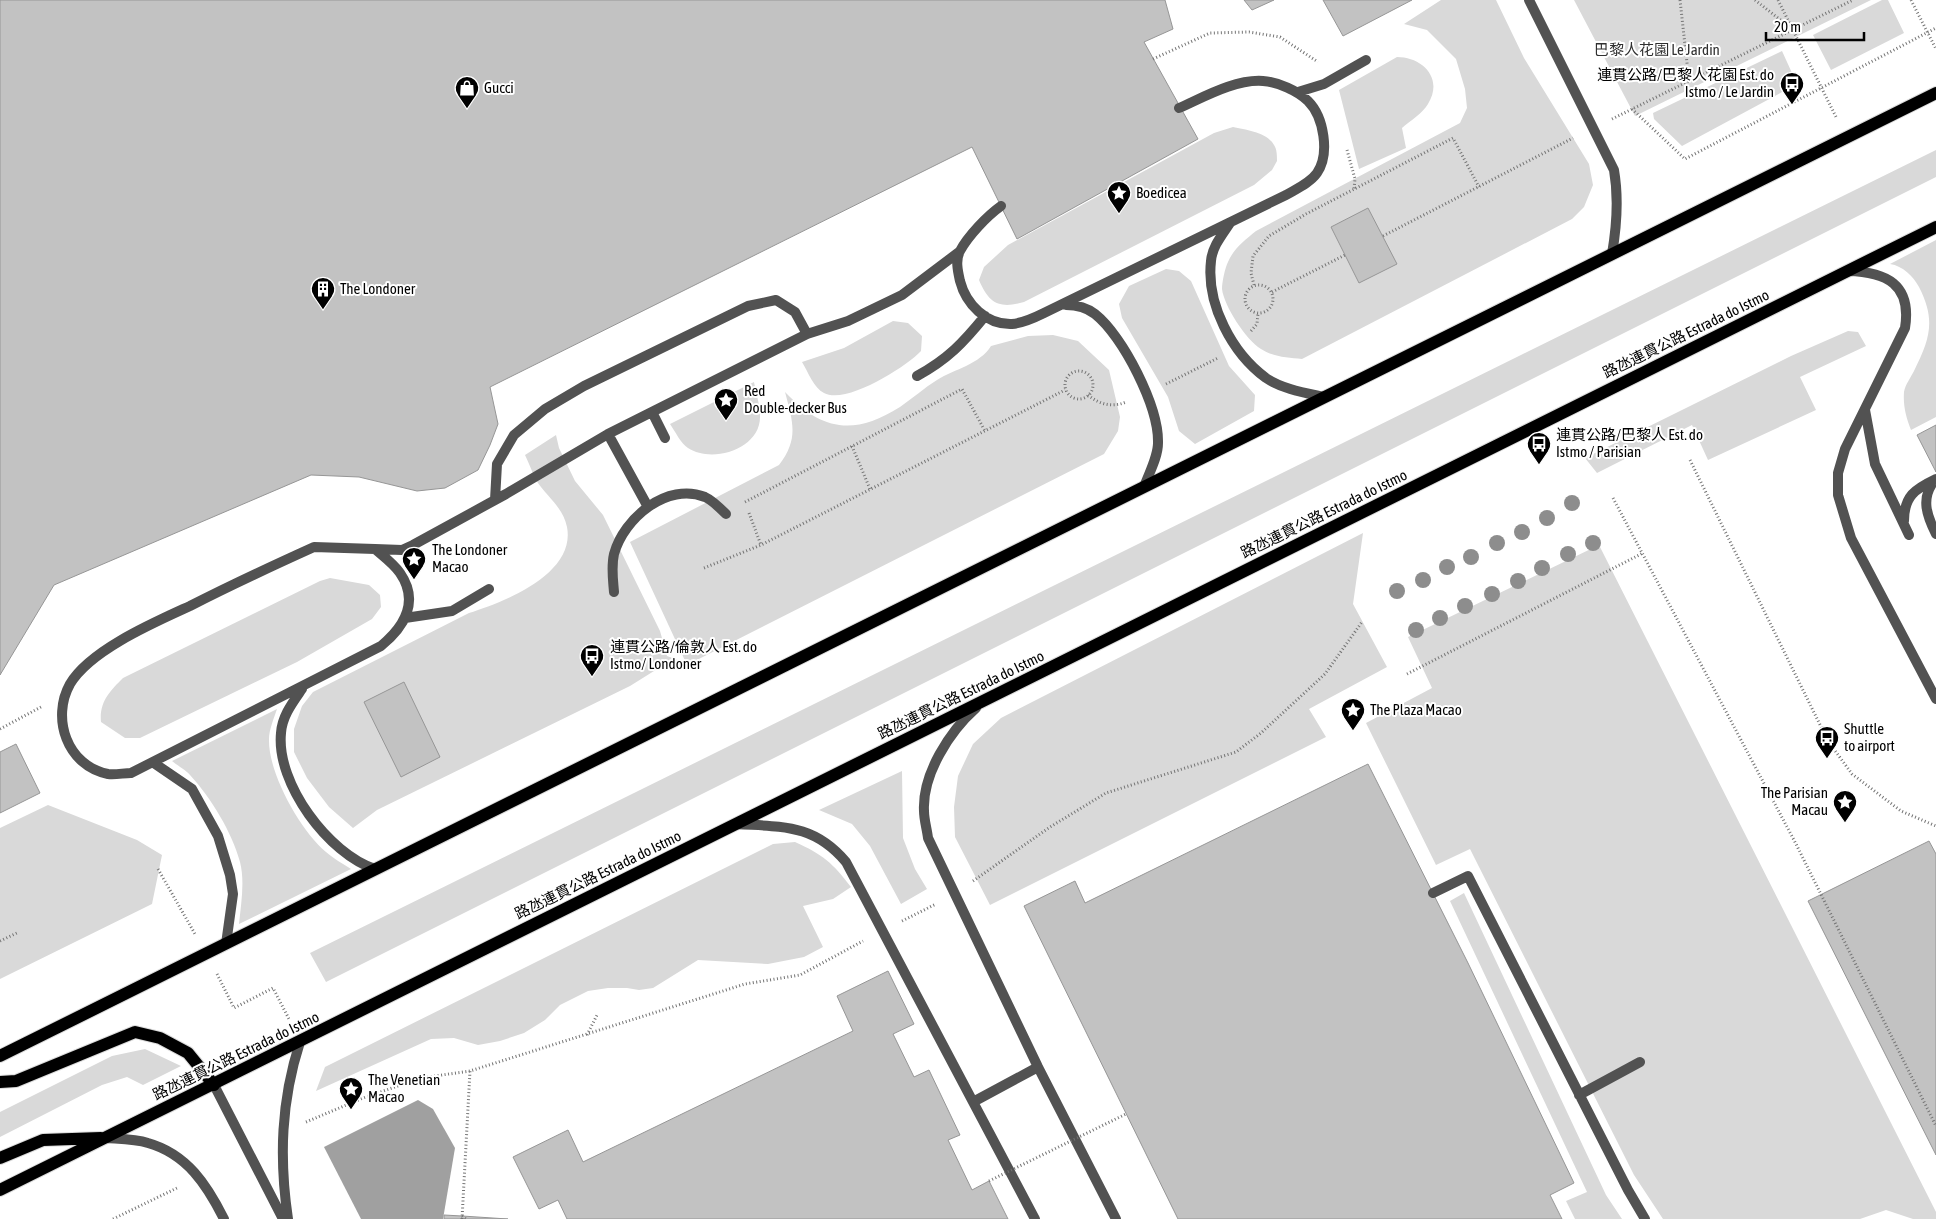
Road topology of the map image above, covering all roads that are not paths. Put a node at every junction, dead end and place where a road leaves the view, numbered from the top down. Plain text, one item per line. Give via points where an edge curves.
1 (1529, 0) edge
2 (1366, 60) dead end
3 (1298, 92) junction
4 (1936, 93) edge
5 (1180, 108) dead end
6 (1001, 206) dead end
7 (1230, 223) junction
8 (1936, 228) edge
9 (959, 252) junction
10 (1612, 254) junction
11 (1848, 271) junction
12 (1060, 306) junction
13 (985, 316) junction
14 (807, 334) junction
15 (917, 376) dead end
16 (1324, 397) junction
17 (1865, 410) junction
18 (652, 412) junction
19 (608, 434) junction
20 (665, 438) dead end
21 (1936, 479) edge
22 (1144, 487) junction
23 (490, 503) junction
24 (648, 507) junction
25 (726, 514) dead end
26 (1904, 525) junction
27 (1936, 534) edge
28 (1909, 535) dead end
29 (375, 549) junction
30 (489, 589) dead end
31 (614, 592) dead end
32 (405, 618) junction
33 (304, 686) junction
34 (1936, 698) edge
35 (982, 702) junction
36 (154, 763) junction
37 (737, 824) junction
38 (376, 869) junction
39 (1433, 893) dead end
40 (226, 944) junction
41 (300, 1042) junction
42 (0, 1056) edge
43 (1640, 1062) dead end
44 (1038, 1068) junction
45 (0, 1082) edge
46 (214, 1085) junction
47 (1579, 1095) junction
48 (973, 1102) junction
49 (106, 1138) junction
50 (0, 1158) edge
51 (0, 1190) edge
52 (224, 1219) edge
53 (283, 1219) edge
54 (288, 1219) edge
55 (1035, 1219) edge
56 (1116, 1219) edge
57 (1645, 1219) edge

1 - 10 lane via 1614,170 1618,196
2 - 3 lane via 1324,84
3 - 5 lane via 1263,81 1219,90
3 - 7 lane via 1310,103 1322,130 1322,164 1316,175 1305,184
4 - 10 main road
6 - 9 lane via 990,214
7 - 12 lane
7 - 16 lane via 1217,241 1211,260 1212,296 1226,329 1237,349 1268,379
8 - 11 main road, 路氹連貫公路 Estrada do Istmo
9 - 13 lane via 957,269 962,286 969,302
9 - 14 lane via 902,295 848,321
10 - 16 main road
11 - 17 lane via 1872,272 1892,280 1906,305 1905,328
11 - 35 main road, 路氹連貫公路 Estrada do Istmo
12 - 13 lane via 1012,324 992,321
12 - 22 lane via 1079,305 1094,313 1121,346 1146,394 1159,444
13 - 15 lane via 961,345 940,363
14 - 18 lane
14 - 23 lane via 795,312 776,300 748,306 584,386 545,409 514,435 497,464
16 - 22 main road
17 - 26 lane via 1875,464
17 - 34 lane via 1845,449 1838,473 1840,503 1851,538
18 - 19 lane
18 - 20 lane
19 - 23 lane
19 - 24 lane
21 - 26 lane via 1910,496 1904,506
21 - 27 lane via 1929,488 1926,502 1927,516
22 - 38 main road
23 - 29 lane via 402,550
24 - 25 lane via 683,492 706,497
24 - 31 lane via 637,515 615,552 612,570
26 - 28 lane
29 - 32 lane via 400,571 407,585 410,598
29 - 36 lane via 314,548 133,633 93,659 70,683 61,705 62,732 72,750 89,766 108,774 131,773
30 - 32 lane via 452,610
32 - 33 lane via 396,634 381,646
33 - 36 lane
33 - 38 lane via 289,706 280,732 284,762 306,812 341,851 360,864
35 - 37 main road, 路氹連貫公路 Estrada do Istmo
35 - 44 lane via 964,719 928,780 924,810 928,838
36 - 40 lane via 192,789 218,836 233,894
37 - 41 main road, 路氹連貫公路 Estrada do Istmo
37 - 48 lane via 810,832 834,848 846,862
38 - 40 main road
39 - 47 lane via 1468,876
40 - 42 main road
41 - 46 main road, 路氹連貫公路 Estrada do Istmo
41 - 54 lane via 289,1075 283,1134
43 - 47 lane
44 - 48 lane
44 - 56 lane
45 - 46 main road via 16,1080 135,1032 160,1038 188,1053
46 - 49 main road, 路氹連貫公路 Estrada do Istmo
46 - 53 lane
47 - 57 lane
48 - 55 lane
49 - 50 main road via 43,1140
49 - 51 main road, 路氹連貫公路 Estrada do Istmo
49 - 52 lane via 147,1143 175,1155 200,1177

